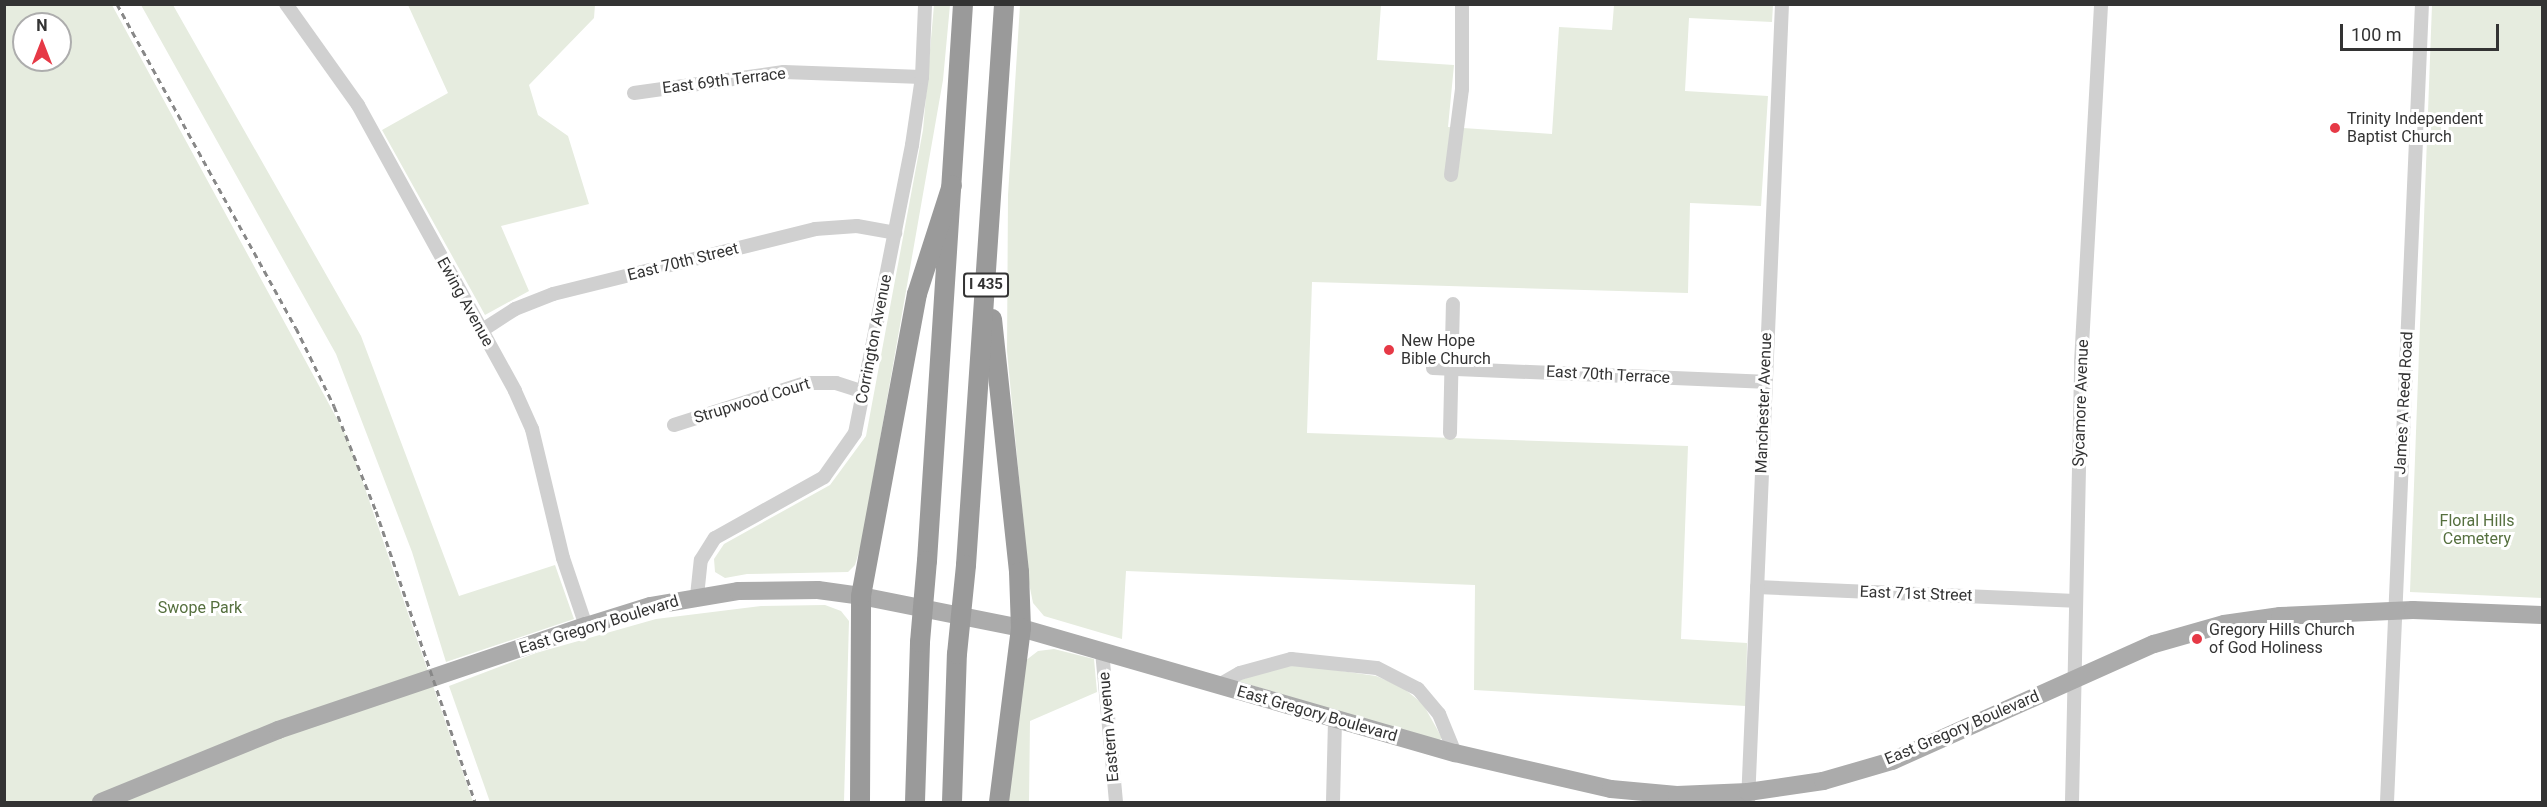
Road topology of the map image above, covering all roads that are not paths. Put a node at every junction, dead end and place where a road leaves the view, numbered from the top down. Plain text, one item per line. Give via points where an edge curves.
1 (286, 4) edge
2 (925, 4) edge
3 (963, 4) edge
4 (1004, 4) edge
5 (1462, 4) edge
6 (1782, 4) edge
7 (2101, 4) edge
8 (2422, 4) edge
9 (922, 77) junction
10 (634, 93) dead end
11 (1451, 175) dead end
12 (952, 185) junction
13 (895, 232) junction
14 (987, 269) junction
15 (1453, 304) dead end
16 (481, 331) junction
17 (1433, 368) dead end
18 (1452, 368) junction
19 (1764, 382) junction
20 (864, 392) junction
21 (674, 425) dead end
22 (1450, 433) dead end
23 (1757, 587) junction
24 (697, 596) junction
25 (861, 596) junction
26 (2075, 601) junction
27 (2395, 611) junction
28 (2542, 615) edge
29 (586, 626) junction
30 (1021, 628) junction
31 (1102, 651) junction
32 (2074, 680) junction
33 (1219, 685) junction
34 (1335, 721) junction
35 (1455, 753) junction
36 (1748, 797) edge
37 (101, 802) edge
38 (860, 802) edge
39 (915, 802) edge
40 (952, 802) edge
41 (999, 802) edge
42 (1116, 802) edge
43 (1333, 802) edge
44 (2072, 802) edge
45 (2387, 802) edge

1 - 16 street, Ewing Avenue via 358,105
2 - 9 street, Corrington Avenue
3 - 12 highway, I 435
4 - 14 highway, I 435
5 - 11 street via 1462,89
6 - 19 street, Manchester Avenue
7 - 26 street, Sycamore Avenue via 2081,363
8 - 27 street, James A Reed Road
9 - 10 street, East 69th Terrace via 784,72
9 - 13 street, Corrington Avenue
12 - 25 highway via 917,294
12 - 39 highway, I 435, bridge via 920,642
13 - 16 street, East 70th Street via 857,226 815,229 553,294 515,309
13 - 20 street, Corrington Avenue
14 - 30 highway via 1018,562
14 - 40 highway, I 435, bridge via 957,654
15 - 18 street
16 - 29 street, Ewing Avenue via 531,429 563,558
17 - 18 street, East 70th Terrace
18 - 19 street, East 70th Terrace
18 - 22 street
19 - 23 street, Manchester Avenue
20 - 21 street, Strupwood Court via 836,382 806,383
20 - 24 street, Corrington Avenue via 855,433 838,463 809,489 715,538 702,560
23 - 26 street, East 71st Street
23 - 36 street, Manchester Avenue
24 - 25 main road, East Gregory Boulevard via 773,590
24 - 29 main road, East Gregory Boulevard
25 - 30 main road, East Gregory Boulevard
25 - 38 highway
26 - 32 street, Sycamore Avenue
27 - 28 main road, East Gregory Boulevard
27 - 32 main road, East Gregory Boulevard via 2280,616 2224,624 2154,644
27 - 45 street, James A Reed Road
29 - 37 main road, East Gregory Boulevard via 278,730
30 - 31 main road, East Gregory Boulevard
30 - 41 highway
31 - 33 main road, East Gregory Boulevard
31 - 42 street, Eastern Avenue
32 - 36 main road, East Gregory Boulevard via 1892,761
32 - 44 street, Sycamore Avenue
33 - 34 main road, East Gregory Boulevard
33 - 35 street via 1240,673 1291,659 1377,668 1418,689 1439,714
34 - 35 main road, East Gregory Boulevard
34 - 43 street
35 - 36 main road, East Gregory Boulevard via 1611,789

